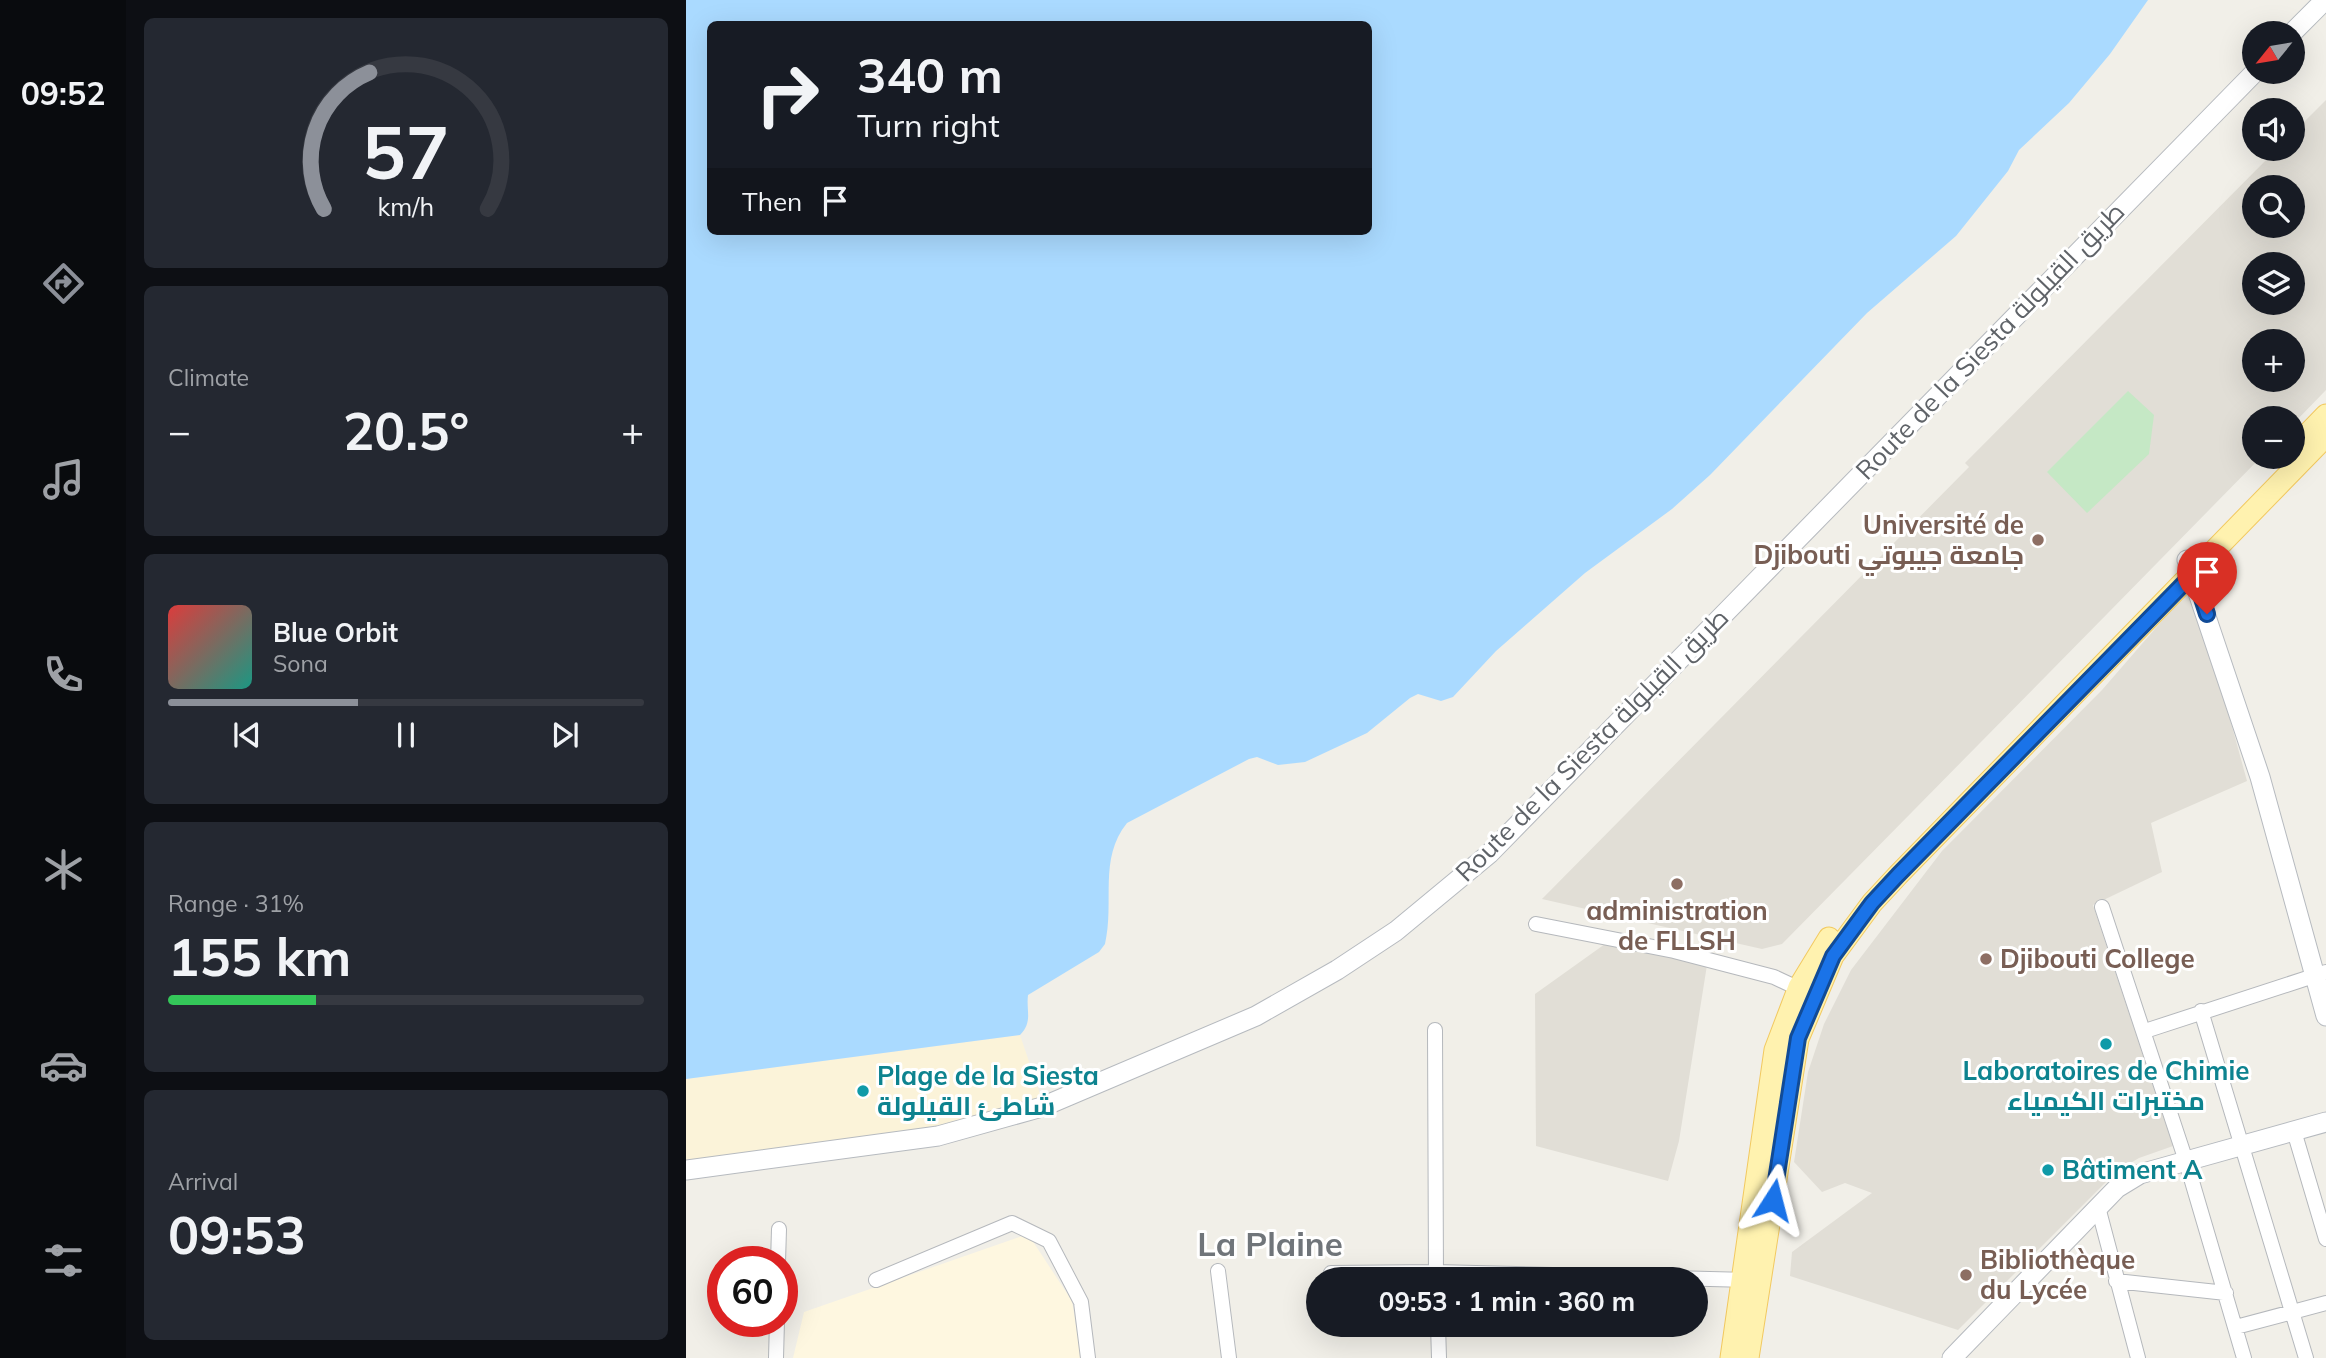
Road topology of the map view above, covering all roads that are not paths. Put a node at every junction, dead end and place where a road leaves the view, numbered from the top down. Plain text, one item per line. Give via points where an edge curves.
1 (2325, 0) edge
2 (2304, 21) edge
3 (2243, 84) edge
4 (2326, 415) edge
5 (2326, 436) edge
6 (2305, 437) edge
7 (2275, 469) edge
8 (2190, 566) junction
9 (2102, 906) dead end
10 (1536, 924) dead end
11 (2320, 973) edge
12 (1806, 992) junction
13 (2202, 1012) junction
14 (2326, 1016) edge
15 (1435, 1030) dead end
16 (2145, 1031) junction
17 (2326, 1122) edge
18 (2294, 1131) junction
19 (2244, 1147) junction
20 (2186, 1161) junction
21 (686, 1170) edge
22 (2098, 1208) junction
23 (779, 1228) dead end
24 (2326, 1239) edge
25 (778, 1246) edge
26 (1436, 1267) edge
27 (1218, 1271) dead end
28 (1708, 1279) edge
29 (876, 1280) dead end
30 (1752, 1280) junction
31 (2116, 1281) junction
32 (2226, 1293) junction
33 (2326, 1303) edge
34 (2292, 1313) junction
35 (2236, 1327) junction
36 (777, 1337) edge
37 (1438, 1337) edge
38 (2135, 1357) edge
39 (776, 1358) edge
40 (1088, 1358) edge
41 (1229, 1358) edge
42 (1439, 1358) edge
43 (1731, 1358) edge
44 (1748, 1358) edge
45 (1952, 1358) edge
46 (2244, 1358) edge
47 (2306, 1358) edge

1 - 2 main road
3 - 21 main road, Route de la Siesta طريق القيلولة via 1489,854 1396,931 1256,1016 1042,1107 938,1136
4 - 6 main road
5 - 8 main road
7 - 8 main road
8 - 11 main road
8 - 12 main road via 1872,903
9 - 16 street
10 - 12 street via 1675,951 1774,977
11 - 13 street
11 - 14 main road
12 - 30 main road
13 - 16 street
13 - 19 street
15 - 26 street
16 - 20 street
17 - 18 main road
18 - 19 main road
18 - 24 street
19 - 20 main road
19 - 34 street
20 - 22 main road via 2140,1174 2117,1188
20 - 32 street
22 - 31 street
22 - 45 main road
23 - 25 street
27 - 41 street
28 - 30 street
29 - 40 street via 1012,1223 1049,1241 1081,1302
30 - 43 main road
30 - 44 main road
31 - 32 street
31 - 38 street
32 - 35 street
33 - 34 street
34 - 35 street
34 - 47 street
35 - 46 street
36 - 39 street
37 - 42 street

